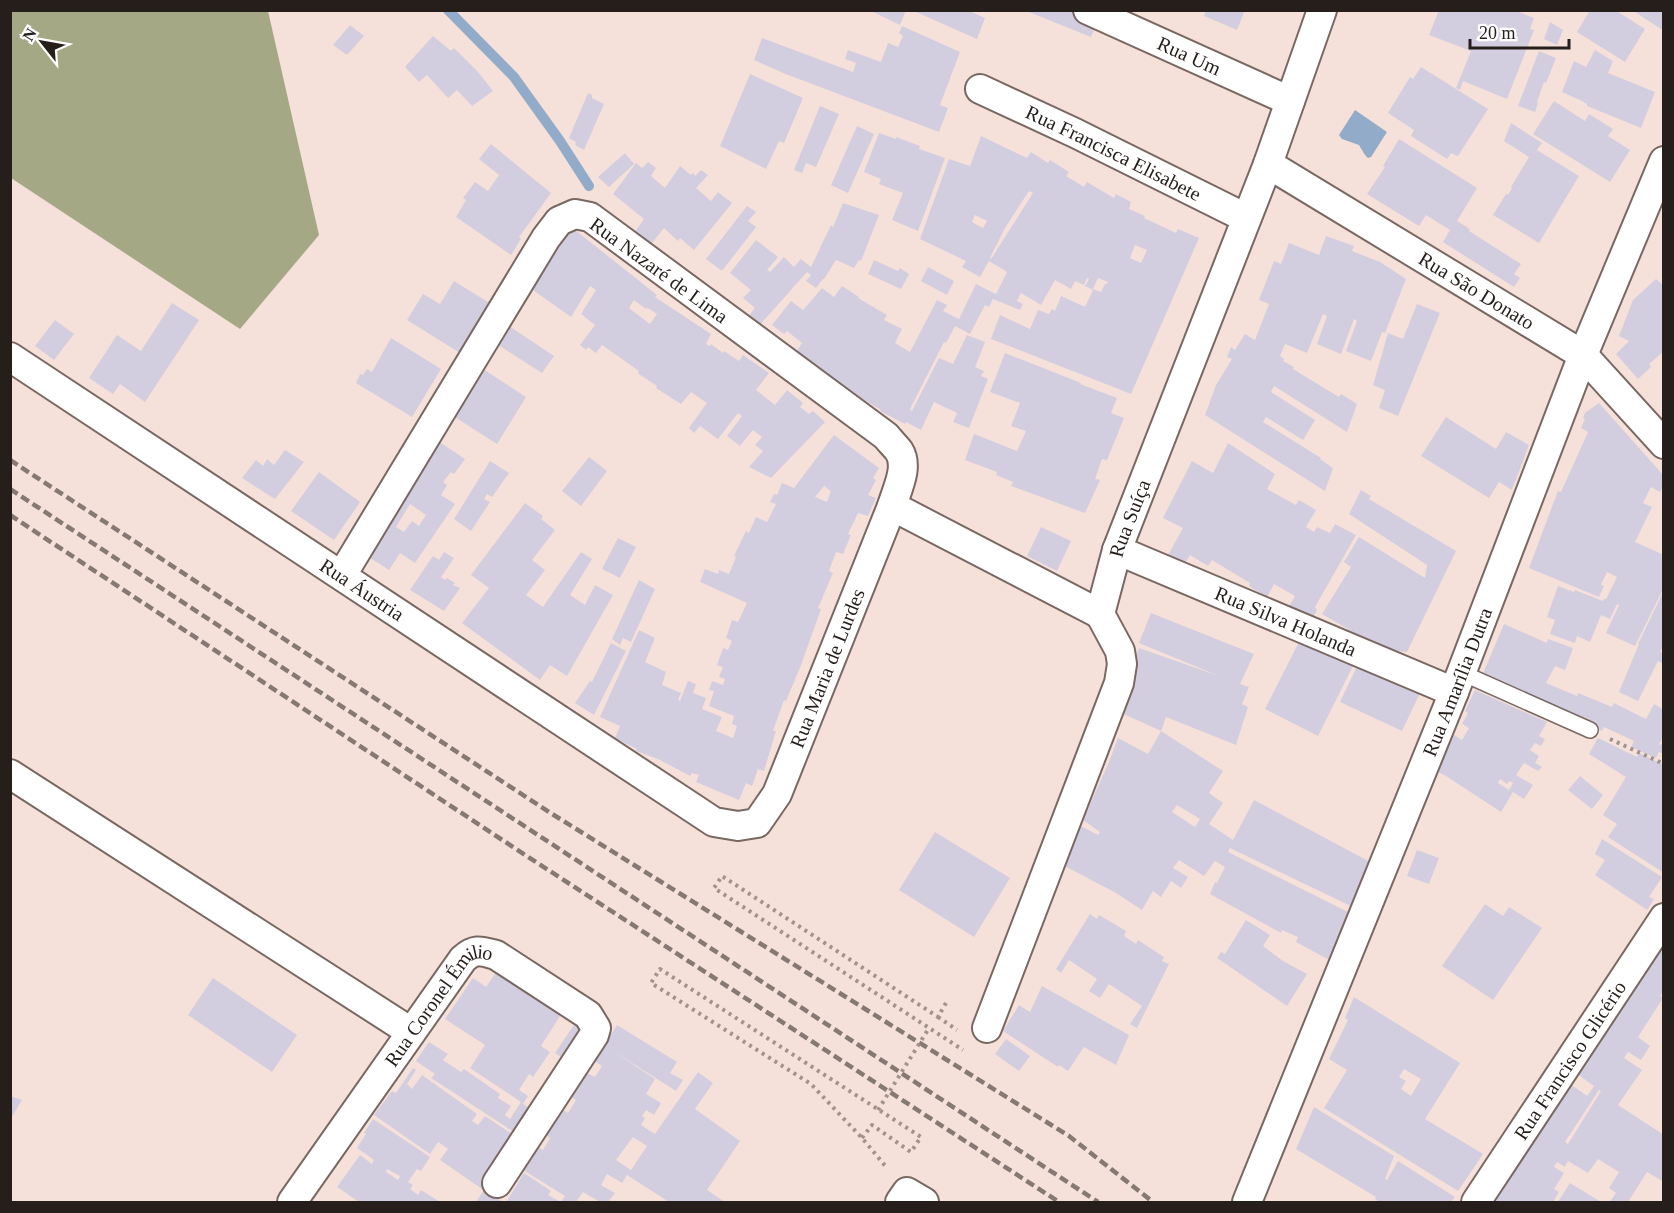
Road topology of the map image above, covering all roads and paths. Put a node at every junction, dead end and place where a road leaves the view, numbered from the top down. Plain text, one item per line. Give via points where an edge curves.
1 (1088, 10) edge
2 (1322, 10) edge
3 (980, 89) dead end
4 (1290, 101) junction
5 (1664, 161) edge
6 (1268, 164) junction
7 (1246, 218) junction
8 (1583, 355) junction
9 (10, 357) edge
10 (1664, 444) edge
11 (903, 468) joint
12 (892, 506) junction
13 (1117, 550) junction
14 (342, 575) junction
15 (1100, 614) junction
16 (1458, 683) junction
17 (1590, 730) joint
18 (1664, 764) edge
19 (10, 774) edge
20 (714, 822) joint
21 (1664, 918) edge
22 (946, 1003) dead end
23 (987, 1028) dead end
24 (411, 1032) junction
25 (878, 1110) junction
26 (862, 1138) junction
27 (497, 1183) dead end
28 (911, 1199) edge
29 (292, 1203) edge
30 (1247, 1203) edge
31 (1476, 1203) edge

1 - 4 street, Rua Um
2 - 4 street, Rua Suíça
3 - 7 street, Rua Francisca Elisabete
4 - 6 street, Rua Suíça
5 - 8 street, Rua Amarília Dutra
6 - 7 street, Rua Suíça
6 - 8 street, Rua São Donato
7 - 13 street, Rua Suíça
8 - 10 street, Rua São Donato
8 - 16 street, Rua Amarília Dutra
9 - 14 street, Rua Áustria
11 - 12 street, Rua Maria de Lurdes
11 - 14 street, Rua Nazaré de Lima via 899,451 886,436 590,217 575,214 559,221 546,238
12 - 15 street
12 - 20 street, Rua Maria de Lurdes via 777,794 757,823 738,826
13 - 15 street, Rua Suíça
13 - 16 street, Rua Silva Holanda
14 - 20 street, Rua Áustria
15 - 23 street via 1120,651 1119,683
16 - 17 lane
16 - 30 street, Rua Amarília Dutra
17 - 18 path
19 - 24 street
21 - 31 street, Rua Francisco Glicério
22 - 25 path, bridge via 938,1017 722,876 714,888 929,1028
24 - 27 street, Rua Coronel Émilio via 463,959 470,952 481,951 496,955 593,1021 594,1035
24 - 29 street, Rua Coronel Émilio
25 - 26 path via 921,1137 911,1152 872,1125
25 - 26 path via 660,969 651,983 811,1084
26 - 28 path

